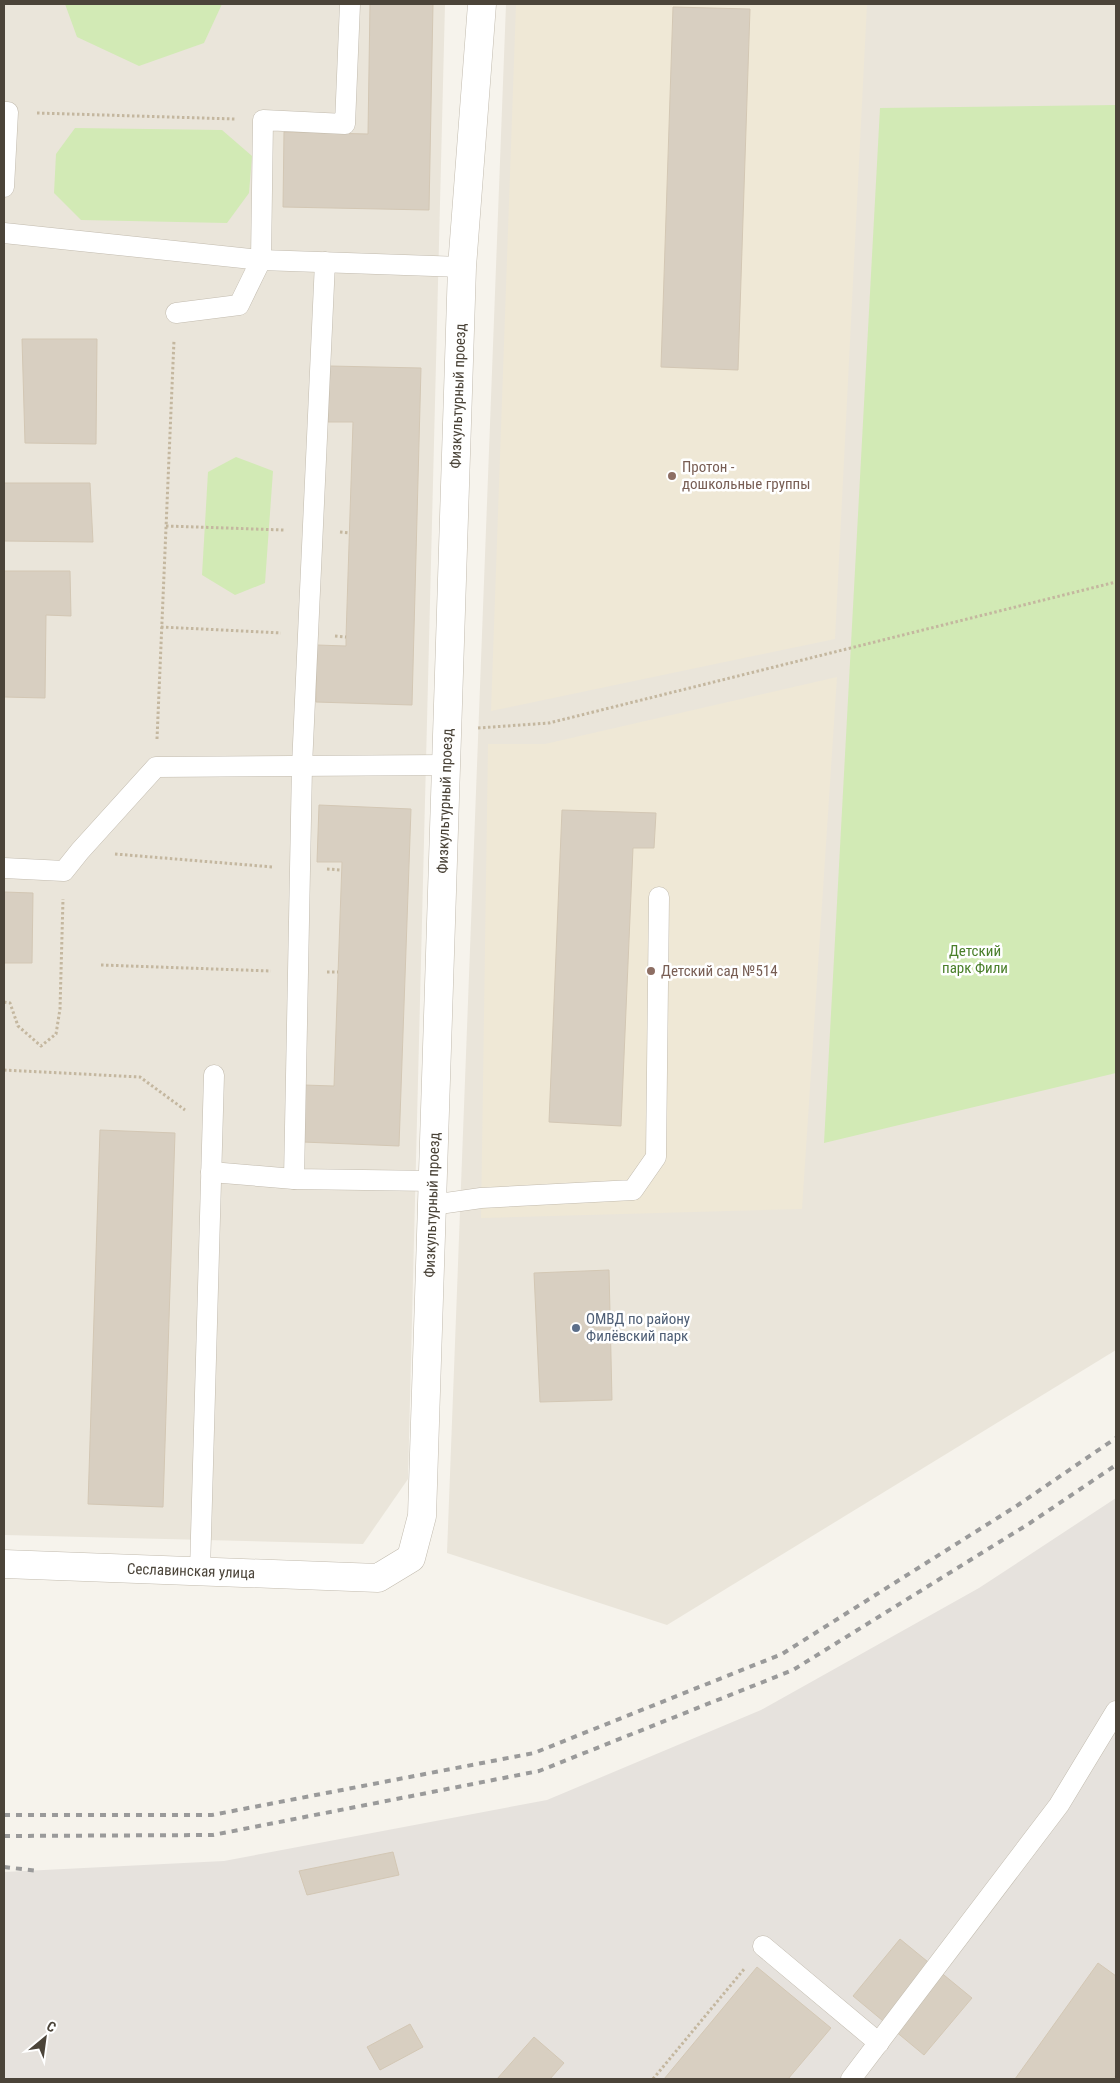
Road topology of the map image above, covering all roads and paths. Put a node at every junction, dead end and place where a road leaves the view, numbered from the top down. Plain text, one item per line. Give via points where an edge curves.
1 (350, 4) edge
2 (482, 4) edge
3 (6, 112) edge
4 (263, 120) junction
5 (4, 186) edge
6 (4, 233) edge
7 (261, 260) junction
8 (326, 262) junction
9 (462, 267) junction
10 (176, 313) joint
11 (166, 526) junction
12 (313, 531) junction
13 (349, 533) dead end
14 (1116, 582) edge
15 (161, 627) junction
16 (308, 635) junction
17 (346, 637) dead end
18 (448, 730) junction
19 (446, 765) junction
20 (302, 766) junction
21 (156, 767) junction
22 (80, 851) junction
23 (4, 868) edge
24 (300, 869) junction
25 (341, 870) dead end
26 (64, 871) junction
27 (659, 897) dead end
28 (102, 965) dead end
29 (298, 972) junction
30 (338, 972) dead end
31 (4, 1002) edge
32 (4, 1070) edge
33 (214, 1075) dead end
34 (212, 1130) junction
35 (211, 1172) junction
36 (294, 1179) junction
37 (432, 1193) junction
38 (4, 1564) edge
39 (200, 1571) junction
40 (378, 1578) joint
41 (1116, 1711) edge
42 (763, 1946) joint
43 (879, 2043) junction
44 (653, 2079) edge
45 (851, 2079) edge

1 - 4 lane via 345,124
2 - 9 street, Физкультурный проезд
3 - 4 path
3 - 5 lane
4 - 7 lane
6 - 7 lane
7 - 8 lane
7 - 10 lane via 239,305
8 - 9 lane
8 - 12 lane
9 - 18 street, Физкультурный проезд
10 - 11 path
11 - 12 path
11 - 15 path
12 - 13 path
12 - 16 lane
14 - 18 path via 549,724
15 - 16 path
15 - 21 path
16 - 17 path
16 - 20 lane
18 - 19 street, Физкультурный проезд
19 - 20 lane
19 - 37 street, Физкультурный проезд
20 - 21 lane
20 - 24 lane
21 - 22 lane
22 - 24 path
22 - 26 lane
23 - 26 lane
24 - 25 path
24 - 29 lane
26 - 31 path via 60,1009 56,1034 41,1046 18,1026 10,1002
27 - 37 lane via 656,1157 632,1190 482,1198
28 - 29 path
29 - 30 path
29 - 36 lane
32 - 34 path via 140,1077
33 - 34 lane
34 - 35 lane
35 - 36 lane
35 - 39 lane
36 - 37 lane
37 - 40 street, Физкультурный проезд via 422,1516 411,1558
38 - 39 street, Сеславинская улица
39 - 40 street, Сеславинская улица
41 - 43 lane via 1059,1805
42 - 43 lane
42 - 44 path
43 - 45 lane

